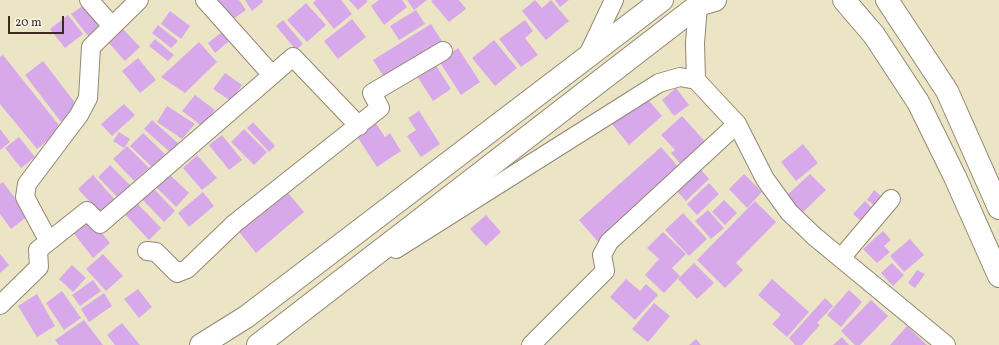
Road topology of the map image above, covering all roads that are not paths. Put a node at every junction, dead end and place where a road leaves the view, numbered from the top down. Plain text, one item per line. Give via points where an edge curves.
1 (89, 0) edge
2 (139, 0) edge
3 (205, 0) edge
4 (614, 0) edge
5 (662, 0) edge
6 (844, 0) edge
7 (886, 0) edge
8 (706, 2) edge
9 (112, 26) junction
10 (442, 51) dead end
11 (586, 58) junction
12 (272, 75) junction
13 (696, 80) junction
14 (736, 124) junction
15 (358, 126) junction
16 (891, 200) dead end
17 (999, 208) edge
18 (48, 240) junction
19 (146, 251) dead end
20 (841, 258) junction
21 (999, 276) edge
22 (318, 299) junction
23 (0, 305) edge
24 (201, 345) edge
25 (258, 345) edge
26 (531, 345) edge
27 (946, 345) edge

1 - 9 street
2 - 9 street
3 - 12 street
4 - 11 street
5 - 11 main road
6 - 21 main road via 874,35 918,102
7 - 17 main road via 947,91
8 - 13 street via 695,43
8 - 22 main road
9 - 18 street via 91,47 88,98 79,116 27,184 25,197
10 - 15 street via 372,93 380,108
11 - 24 main road via 246,317
12 - 15 street via 293,57
12 - 18 street via 100,224 87,211
13 - 14 street
13 - 22 street via 680,77 659,83
14 - 20 street via 775,194 800,223
14 - 26 street via 609,242 602,255 605,271
15 - 19 street via 234,223 187,269 177,273 156,252
16 - 20 street
18 - 23 street via 38,250 39,267
20 - 27 street
22 - 25 main road

